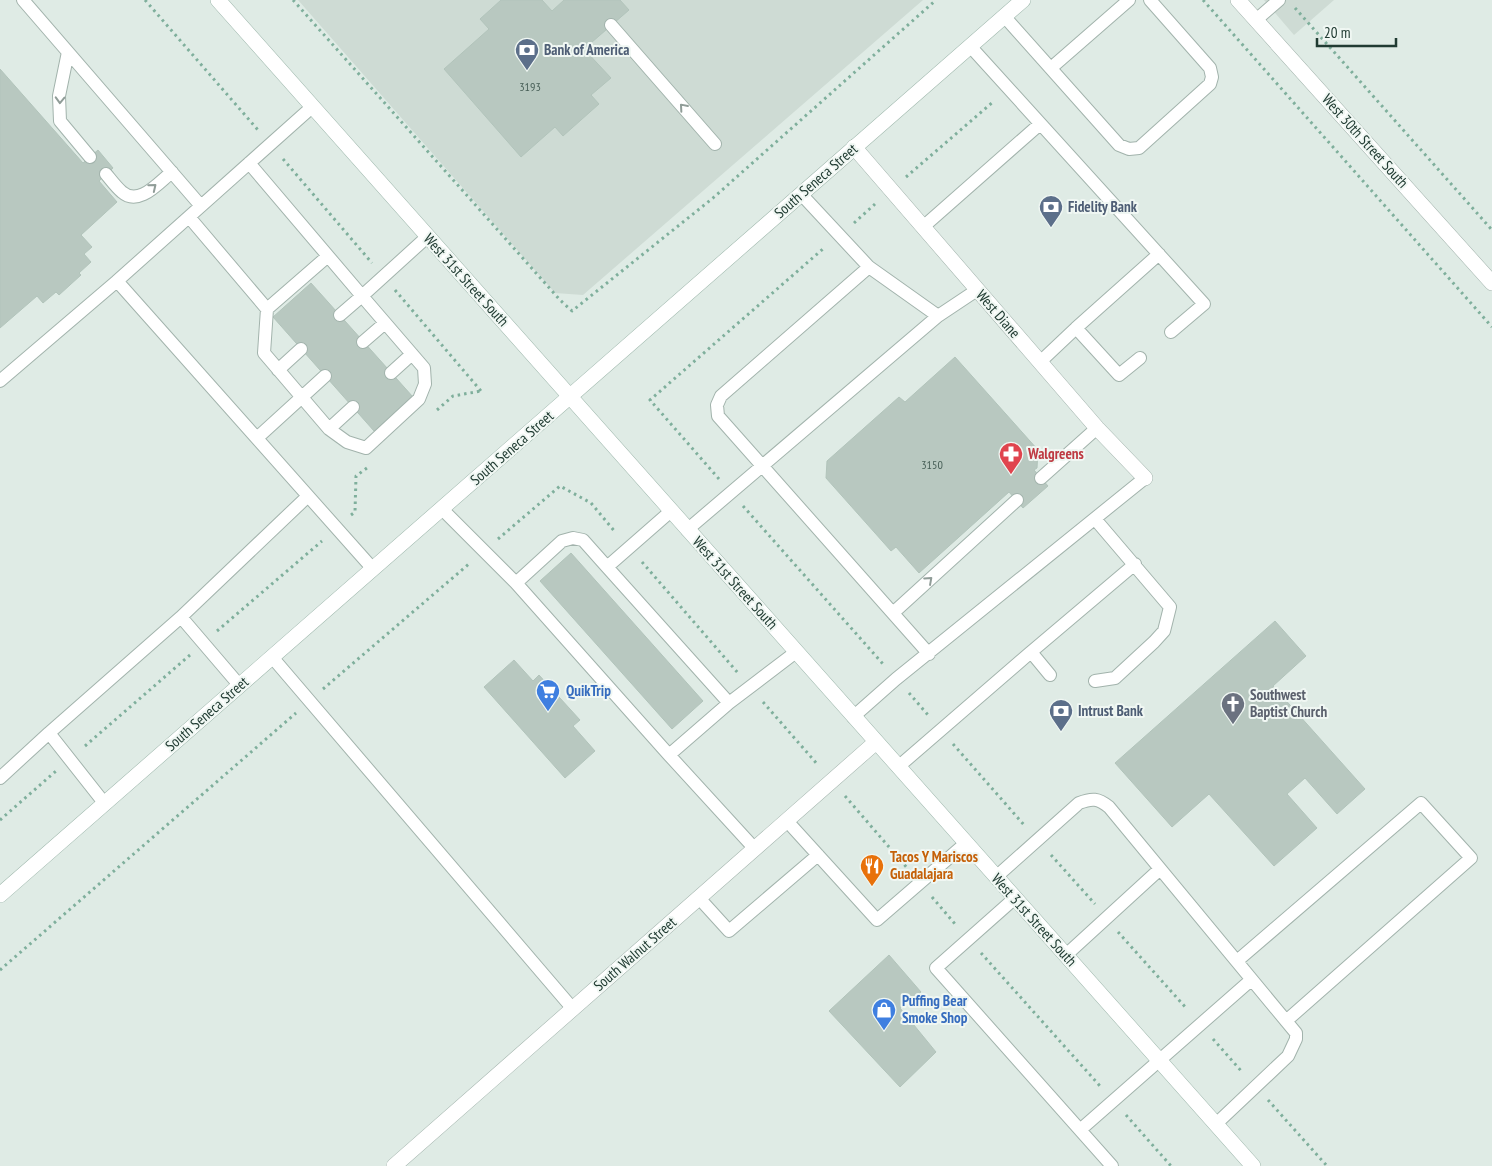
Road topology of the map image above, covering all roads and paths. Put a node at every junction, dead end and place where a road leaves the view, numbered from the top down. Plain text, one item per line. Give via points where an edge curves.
1 (23, 0) edge
2 (145, 0) edge
3 (218, 0) edge
4 (292, 0) edge
5 (936, 0) edge
6 (1023, 0) edge
7 (1129, 0) edge
8 (1203, 0) edge
9 (1238, 0) edge
10 (1279, 0) edge
11 (1156, 2) edge
12 (1295, 7) dead end
13 (1004, 16) junction
14 (1256, 20) junction
15 (611, 25) dead end
16 (970, 46) junction
17 (68, 52) junction
18 (1051, 68) junction
19 (312, 107) junction
20 (1040, 124) junction
21 (270, 144) junction
22 (715, 144) dead end
23 (854, 148) junction
24 (90, 157) dead end
25 (249, 163) junction
26 (172, 172) junction
27 (106, 174) dead end
28 (801, 194) junction
29 (201, 206) junction
30 (189, 217) junction
31 (923, 227) junction
32 (1492, 230) edge
33 (427, 237) junction
34 (1159, 254) junction
35 (328, 256) junction
36 (869, 266) junction
37 (383, 277) junction
38 (117, 281) junction
39 (1492, 283) edge
40 (977, 290) junction
41 (362, 296) junction
42 (267, 309) junction
43 (340, 315) dead end
44 (938, 316) junction
45 (385, 323) junction
46 (1492, 327) edge
47 (1076, 328) junction
48 (1171, 332) dead end
49 (363, 342) dead end
50 (302, 349) dead end
51 (412, 354) junction
52 (1140, 358) dead end
53 (1040, 362) junction
54 (278, 370) junction
55 (391, 373) dead end
56 (325, 376) dead end
57 (0, 381) edge
58 (302, 397) junction
59 (569, 397) junction
60 (353, 408) dead end
61 (431, 414) dead end
62 (1097, 428) junction
63 (329, 429) junction
64 (257, 438) junction
65 (371, 464) dead end
66 (762, 467) junction
67 (1041, 478) dead end
68 (1145, 478) joint
69 (308, 496) junction
70 (1016, 500) dead end
71 (442, 509) junction
72 (671, 511) junction
73 (1095, 518) junction
74 (336, 528) junction
75 (687, 530) junction
76 (629, 548) junction
77 (484, 551) junction
78 (1135, 564) junction
79 (607, 567) junction
80 (373, 569) junction
81 (516, 583) junction
82 (893, 613) junction
83 (180, 616) junction
84 (203, 643) junction
85 (796, 652) junction
86 (1031, 652) junction
87 (929, 654) junction
88 (272, 657) junction
89 (1050, 675) dead end
90 (1095, 681) dead end
91 (240, 686) junction
92 (750, 687) junction
93 (310, 701) junction
94 (729, 704) junction
95 (854, 717) junction
96 (49, 733) junction
97 (876, 742) junction
98 (669, 755) junction
99 (69, 759) junction
100 (898, 767) junction
101 (0, 778) edge
102 (832, 781) junction
103 (105, 804) junction
104 (0, 820) edge
105 (787, 821) junction
106 (966, 843) junction
107 (755, 849) junction
108 (818, 855) junction
109 (1160, 869) junction
110 (996, 877) junction
111 (920, 883) junction
112 (0, 894) edge
113 (699, 898) junction
114 (1015, 898) junction
115 (968, 939) junction
116 (1066, 955) junction
117 (1236, 961) junction
118 (0, 970) edge
119 (1251, 980) junction
120 (573, 1009) junction
121 (1286, 1021) junction
122 (1159, 1061) junction
123 (1114, 1101) junction
124 (1216, 1124) junction
125 (1080, 1130) junction
126 (394, 1166) edge
127 (1112, 1166) edge
128 (1171, 1166) edge
129 (1253, 1166) edge

1 - 17 lane
2 - 21 path
3 - 19 street, West 31st Street South
4 - 5 path via 572,311 712,198
6 - 13 street, South Seneca Street
7 - 18 lane
8 - 46 path
9 - 14 street, West 30th Street South
10 - 14 lane
11 - 18 lane via 1210,68 1212,77 1210,84 1139,148 1119,145
12 - 32 path
13 - 16 street, South Seneca Street
13 - 18 lane
14 - 39 street, West 30th Street South
22 -> 15 lane
16 - 20 lane
16 - 23 street, South Seneca Street
17 -> 24 lane via 59,96 60,121
17 - 26 lane
19 - 21 lane
19 - 33 street, West 31st Street South
20 - 31 lane
20 - 34 lane
21 - 25 lane
21 - 37 path
23 - 28 street, South Seneca Street
23 - 31 street, West Diane
25 - 29 lane
25 - 35 lane
27 -> 26 lane via 123,194 133,197 143,196
26 - 29 lane
28 - 36 lane
28 - 59 street, South Seneca Street
29 - 30 lane
30 - 38 lane
30 - 42 lane
31 - 40 street, West Diane
33 - 37 lane
33 - 59 street, West 31st Street South
34 - 47 lane
34 - 48 lane via 1204,304
35 - 41 lane
35 - 42 lane
36 - 44 lane
36 - 66 lane via 721,396 717,405 718,416
37 - 41 lane
37 - 61 path via 481,391 453,396
38 - 57 lane
38 - 64 lane
40 - 44 lane
40 - 53 street, West Diane
41 - 43 lane
41 - 45 lane
42 - 54 lane via 264,353
44 - 66 lane
45 - 49 lane
45 - 51 lane
47 - 52 lane via 1119,375
47 - 53 lane
50 - 54 lane
51 - 55 lane
51 - 63 lane via 424,368 425,384 419,399 366,448 347,442
53 - 62 street, West Diane
54 - 58 lane
56 - 58 lane
58 - 63 lane
58 - 64 lane
59 - 71 street, South Seneca Street
59 - 72 street, West 31st Street South
60 - 63 lane
62 - 67 lane
62 - 68 street, West Diane
64 - 69 lane
65 - 74 path via 356,476 355,512
66 - 75 lane
66 - 82 lane
68 - 73 lane
69 - 74 lane
69 - 83 lane
82 -> 70 lane
71 - 77 lane
71 - 80 street, South Seneca Street
72 - 75 street, West 31st Street South
72 - 76 lane
73 - 78 lane
73 - 87 lane
74 - 80 lane
74 - 84 path
75 - 85 street, West 31st Street South
76 - 77 path via 591,503 560,486
76 - 79 lane
76 - 92 path
77 - 81 lane
77 - 93 path
78 - 86 lane
78 - 90 lane via 1170,606 1164,631 1115,678
79 - 81 lane via 584,540 574,538 562,541
79 - 94 lane
80 - 88 street, South Seneca Street
81 - 98 lane
82 - 87 lane
83 - 84 lane
83 - 96 lane
84 - 91 lane
84 - 99 path
85 - 92 lane
85 - 95 street, West 31st Street South
86 - 89 lane
86 - 100 lane
87 - 95 lane
88 - 91 street, South Seneca Street
88 - 93 lane
91 - 103 street, South Seneca Street
92 - 94 lane
92 - 102 path
93 - 118 path
93 - 120 lane
94 - 98 lane
95 - 97 street, West 31st Street South
96 - 99 lane
96 - 101 lane
97 - 100 street, West 31st Street South
97 - 102 street, South Walnut Street
98 - 107 lane
99 - 103 lane
99 - 104 path
100 - 106 street, West 31st Street South
102 - 105 street, South Walnut Street
102 - 111 path
103 - 112 street, South Seneca Street
105 - 107 street, South Walnut Street
105 - 108 lane
106 - 110 street, West 31st Street South
106 - 111 lane
107 - 113 street, South Walnut Street
108 - 111 lane via 877,920
108 - 113 lane via 729,931
109 - 110 lane via 1109,807 1094,798 1079,803
109 - 116 lane
109 - 117 lane
110 - 114 street, West 31st Street South
111 - 115 path
113 - 120 street, South Walnut Street
114 - 115 lane
114 - 116 street, West 31st Street South
115 - 123 path
115 - 125 lane via 936,968
116 - 122 street, West 31st Street South
117 - 119 lane
117 - 121 lane via 1422,803 1471,858
119 - 121 lane
119 - 122 lane
120 - 126 street, South Walnut Street
121 - 124 lane via 1296,1034 1288,1056
122 - 123 lane
122 - 124 street, West 31st Street South
123 - 125 lane
123 - 128 path
124 - 129 street, West 31st Street South
125 - 127 lane

